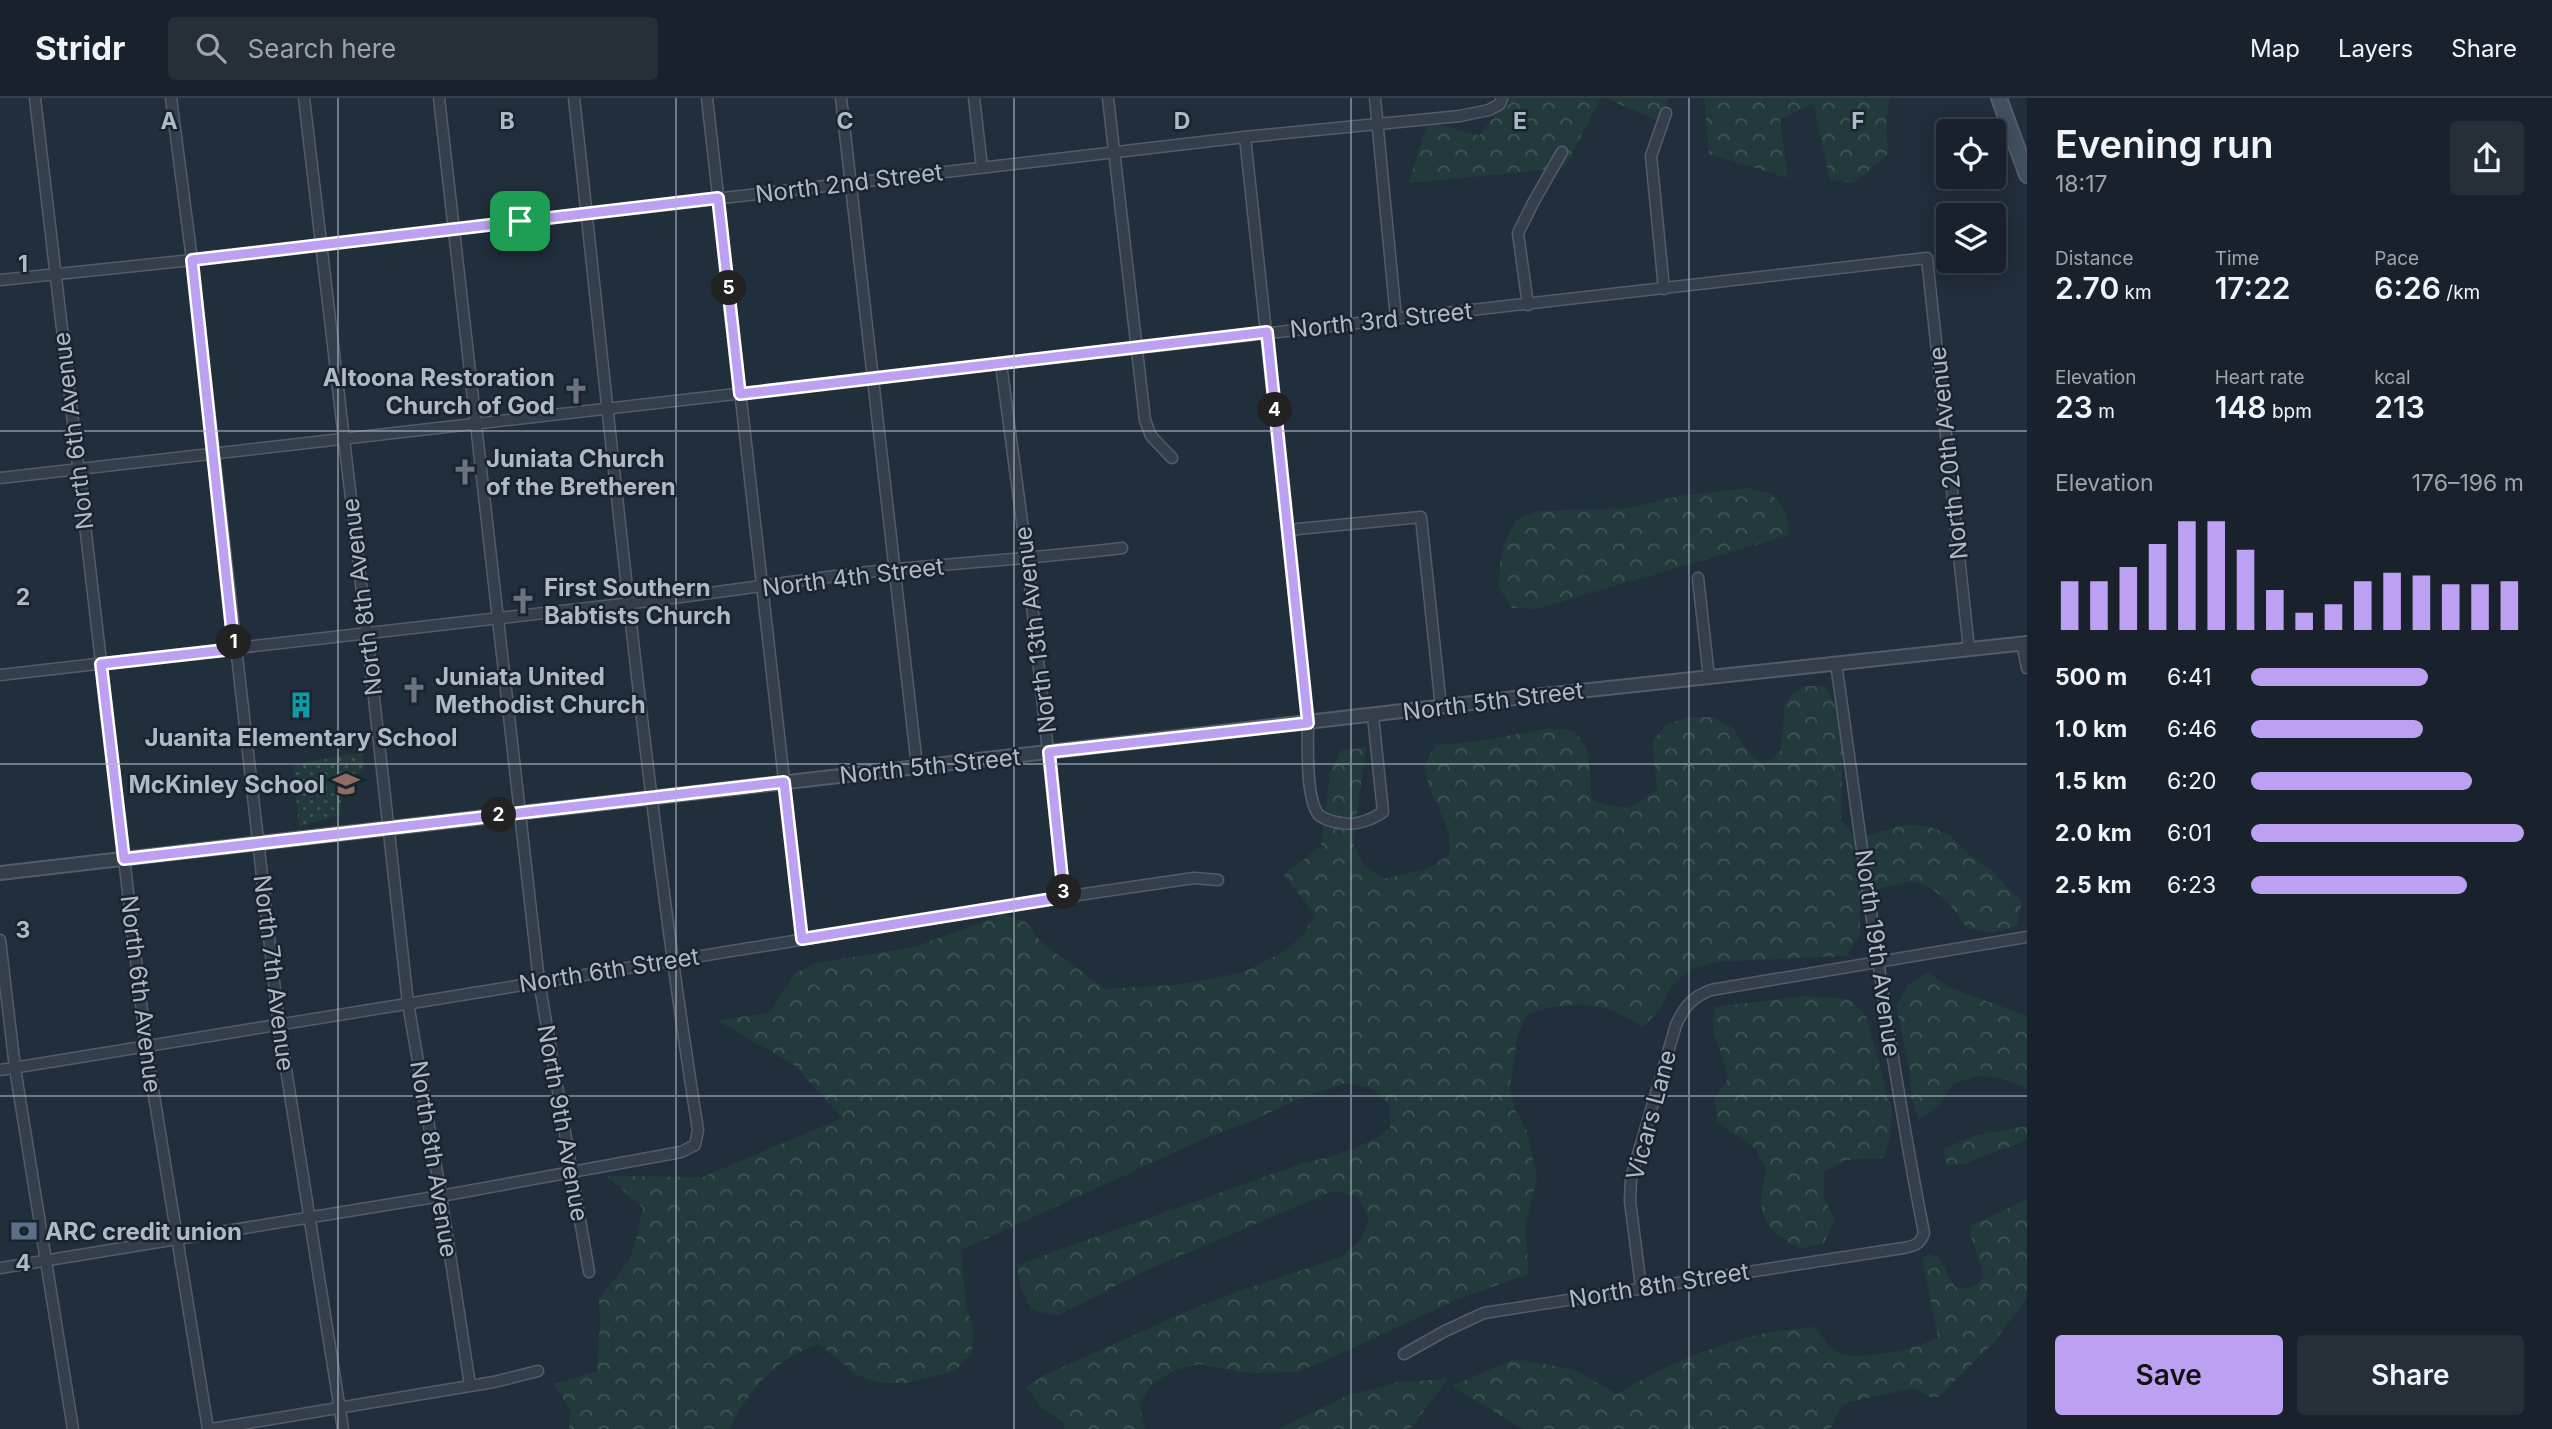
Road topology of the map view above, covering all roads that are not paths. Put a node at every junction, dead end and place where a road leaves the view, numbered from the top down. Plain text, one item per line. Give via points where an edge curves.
1 (35, 98) edge
2 (171, 98) edge
3 (304, 98) edge
4 (439, 98) edge
5 (573, 98) edge
6 (706, 98) edge
7 (841, 98) edge
8 (974, 98) edge
9 (1108, 98) edge
10 (1375, 98) edge
11 (1502, 98) edge
12 (1999, 98) edge
13 (1666, 113) dead end
14 (1378, 123) junction
15 (2021, 136) edge
16 (1245, 137) junction
17 (1562, 152) dead end
18 (1115, 153) junction
19 (982, 167) junction
20 (2027, 175) edge
21 (851, 184) junction
22 (718, 198) junction
23 (586, 213) junction
24 (454, 229) junction
25 (320, 244) junction
26 (1927, 258) joint
27 (192, 260) junction
28 (55, 274) junction
29 (0, 280) edge
30 (1664, 289) junction
31 (1528, 305) junction
32 (1396, 318) junction
33 (1267, 332) junction
34 (1136, 347) junction
35 (1001, 364) junction
36 (873, 378) junction
37 (740, 394) junction
38 (607, 408) junction
39 (476, 423) junction
40 (343, 438) junction
41 (213, 453) junction
42 (1172, 458) dead end
43 (77, 469) junction
44 (0, 478) edge
45 (1288, 532) junction
46 (1122, 548) dead end
47 (1027, 559) junction
48 (894, 569) junction
49 (1698, 579) dead end
50 (763, 587) junction
51 (630, 603) junction
52 (498, 617) junction
53 (367, 635) junction
54 (2024, 643) edge
55 (234, 649) junction
56 (1969, 649) junction
57 (1836, 663) junction
58 (101, 664) junction
59 (2027, 668) edge
60 (0, 675) edge
61 (1709, 677) junction
62 (1441, 707) junction
63 (1373, 716) junction
64 (1308, 723) junction
65 (1049, 752) junction
66 (916, 766) junction
67 (784, 782) junction
68 (652, 798) junction
69 (519, 812) junction
70 (388, 828) junction
71 (257, 844) junction
72 (124, 859) junction
73 (0, 873) edge
74 (1218, 880) dead end
75 (1064, 897) junction
76 (2027, 937) edge
77 (802, 939) junction
78 (0, 940) edge
79 (671, 961) junction
80 (1878, 963) junction
81 (539, 981) junction
82 (408, 1003) junction
83 (279, 1025) junction
84 (145, 1046) junction
85 (15, 1068) junction
86 (0, 1070) edge
87 (571, 1172) junction
88 (441, 1196) junction
89 (309, 1217) junction
90 (177, 1238) junction
91 (1922, 1241) joint
92 (45, 1260) junction
93 (0, 1268) edge
94 (589, 1272) dead end
95 (1641, 1287) junction
96 (1404, 1354) dead end
97 (538, 1371) dead end
98 (470, 1385) junction
99 (340, 1408) junction
100 (73, 1429) edge
101 (210, 1429) edge
102 (343, 1429) edge

1 - 28 street, North 6th Avenue
2 - 27 street, North 7th Avenue
3 - 25 street, North 8th Avenue
4 - 24 street, North 9th Avenue
5 - 23 street
6 - 22 street
7 - 21 street
8 - 19 street
9 - 18 street
10 - 14 street
11 - 14 street, North 2nd Street via 1489,110 1460,116
12 - 15 main road
13 - 30 street via 1651,156
14 - 16 street, North 2nd Street
14 - 32 street
15 - 20 main road
16 - 18 street, North 2nd Street
16 - 33 street
17 - 31 street via 1518,233
18 - 19 street, North 2nd Street
18 - 34 street
19 - 21 street, North 2nd Street
21 - 22 street, North 2nd Street
21 - 36 street
22 - 23 street, North 2nd Street
22 - 37 street
23 - 24 street, North 2nd Street
23 - 38 street
24 - 25 street, North 2nd Street
24 - 39 street, North 9th Avenue
25 - 27 street, North 2nd Street
25 - 40 street, North 8th Avenue
26 - 30 street, North 3rd Street
26 - 56 street, North 20th Avenue
27 - 28 street, North 2nd Street
27 - 41 street, North 7th Avenue
28 - 29 street, North 2nd Street
28 - 43 street, North 6th Avenue
30 - 31 street, North 3rd Street
31 - 32 street, North 3rd Street
32 - 33 street, North 3rd Street
33 - 34 street, North 3rd Street
33 - 45 street
34 - 35 street, North 3rd Street
34 - 42 street via 1145,420 1151,436
35 - 36 street, North 3rd Street
35 - 47 street, North 13th Avenue
36 - 37 street, North 3rd Street
36 - 48 street
37 - 38 street, North 3rd Street
37 - 50 street
38 - 39 street, North 3rd Street
38 - 51 street
39 - 40 street, North 3rd Street
39 - 52 street, North 9th Avenue
40 - 41 street, North 3rd Street
40 - 53 street, North 8th Avenue
41 - 43 street, North 3rd Street
41 - 55 street, North 7th Avenue
43 - 44 street, North 3rd Street
43 - 58 street, North 6th Avenue
45 - 62 street via 1421,517
45 - 64 street
46 - 47 street, North 4th Street
47 - 48 street, North 4th Street
47 - 65 street, North 13th Avenue
48 - 50 street, North 4th Street
48 - 66 street
49 - 61 street
50 - 51 street, North 4th Street
50 - 67 street
51 - 52 street, North 4th Street
51 - 68 street
52 - 53 street, North 4th Street
52 - 69 street, North 9th Avenue
53 - 55 street, North 4th Street
53 - 70 street, North 8th Avenue
54 - 56 street, North 5th Street
54 - 59 street
55 - 58 street, North 4th Street
55 - 71 street, North 7th Avenue
56 - 57 street, North 5th Street
57 - 61 street, North 5th Street
57 - 80 street, North 19th Avenue
58 - 60 street, North 4th Street
58 - 72 street, North 6th Avenue
61 - 62 street, North 5th Street
62 - 63 street, North 5th Street
63 - 64 street, North 5th Street
63 - 64 street via 1383,813 1348,824 1319,815 1314,803
64 - 65 street, North 5th Street
65 - 66 street, North 5th Street
65 - 75 street, North 13th Avenue
66 - 67 street, North 5th Street
67 - 68 street, North 5th Street
67 - 77 street
68 - 69 street, North 5th Street
68 - 79 street
69 - 70 street, North 5th Street
69 - 81 street, North 9th Avenue
70 - 71 street, North 5th Street
70 - 82 street, North 8th Avenue
71 - 72 street, North 5th Street
71 - 83 street, North 7th Avenue
72 - 73 street, North 5th Street
72 - 84 street, North 6th Avenue
74 - 75 street, North 6th Street via 1194,878
75 - 77 street, North 6th Street
76 - 80 street
77 - 79 street, North 6th Street
78 - 85 street
79 - 81 street, North 6th Street
79 - 87 street via 698,1130 695,1145 681,1153
80 - 91 street, North 19th Avenue
80 - 95 street, Vicars Lane via 1718,989 1699,995 1682,1011 1633,1167 1630,1201
81 - 82 street, North 6th Street
81 - 87 street, North 9th Avenue
82 - 83 street, North 6th Street
82 - 88 street, North 8th Avenue
83 - 84 street, North 6th Street
83 - 89 street, North 7th Avenue
84 - 85 street, North 6th Street
84 - 90 street, North 6th Avenue
85 - 86 street, North 6th Street
85 - 92 street
87 - 88 street
87 - 94 street, North 9th Avenue
88 - 89 street
88 - 98 street, North 8th Avenue
89 - 90 street
89 - 99 street, North 7th Avenue
90 - 92 street
90 - 101 street, North 6th Avenue
91 - 95 street, North 8th Street via 1903,1248
92 - 93 street
92 - 100 street
95 - 96 street, North 8th Street via 1484,1313
97 - 98 street
98 - 99 street
99 - 101 street
99 - 102 street, North 7th Avenue

